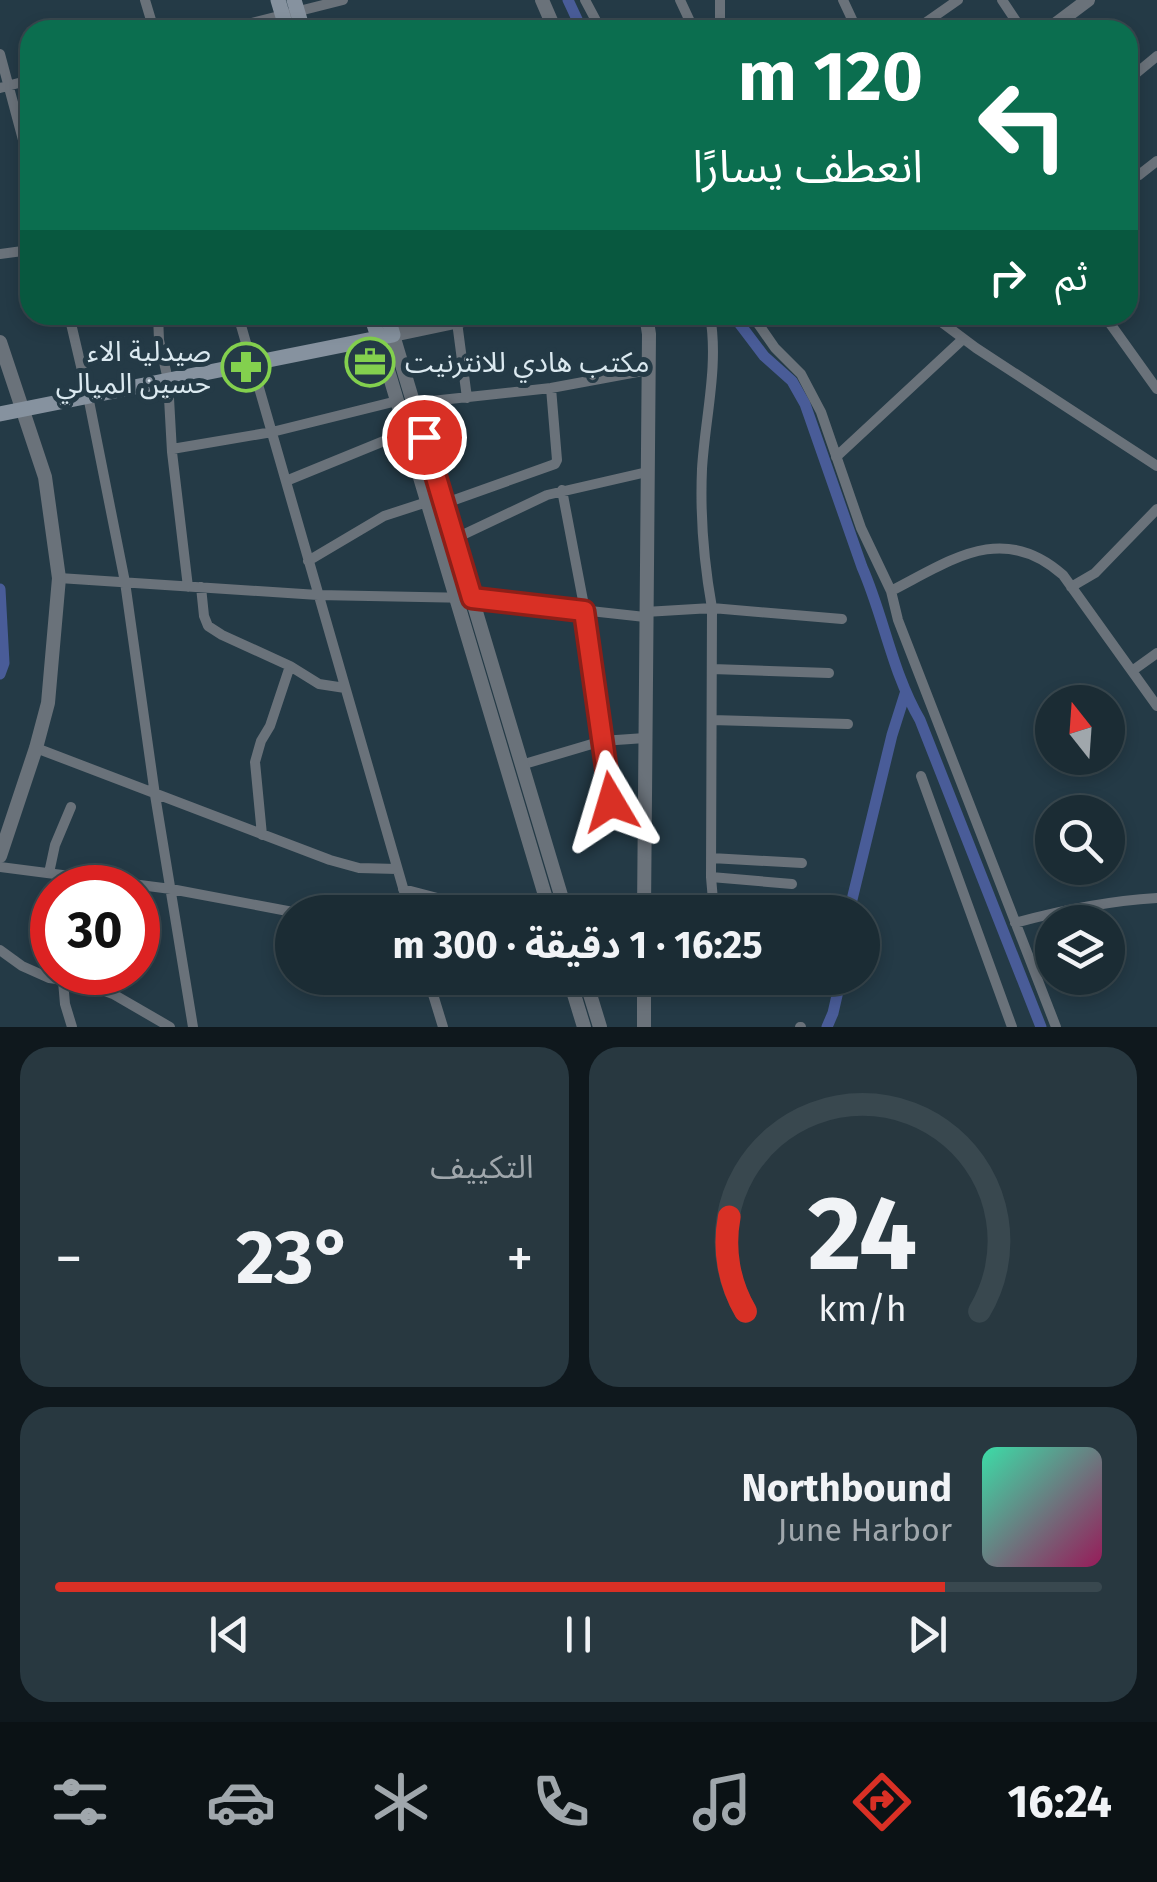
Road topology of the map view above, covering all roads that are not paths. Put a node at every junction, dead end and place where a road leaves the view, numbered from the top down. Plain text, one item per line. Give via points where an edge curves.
1 (343, 0) edge
2 (1088, 0) edge
3 (954, 1) edge
4 (288, 11) edge
5 (258, 20) edge
6 (928, 20) edge
7 (1061, 20) edge
8 (0, 54) edge
9 (4, 86) edge
10 (20, 135) edge
11 (71, 325) edge
12 (158, 325) edge
13 (241, 325) edge
14 (378, 325) edge
15 (386, 325) edge
16 (434, 325) edge
17 (461, 325) edge
18 (647, 325) edge
19 (711, 325) edge
20 (759, 325) edge
21 (945, 325) edge
22 (1111, 325) edge
23 (385, 336) junction
24 (963, 339) junction
25 (0, 342) edge
26 (252, 363) junction
27 (648, 370) junction
28 (168, 380) junction
29 (551, 388) junction
30 (1157, 389) edge
31 (88, 396) junction
32 (467, 398) junction
33 (397, 400) junction
34 (413, 404) junction
35 (10, 412) edge
36 (272, 432) junction
37 (406, 432) junction
38 (172, 449) junction
39 (836, 457) junction
40 (1157, 466) edge
41 (647, 472) junction
42 (286, 481) junction
43 (562, 490) junction
44 (427, 502) junction
45 (444, 504) junction
46 (1157, 509) edge
47 (454, 539) junction
48 (308, 561) junction
49 (60, 578) junction
50 (125, 582) junction
51 (188, 587) junction
52 (1071, 587) junction
53 (202, 588) junction
54 (890, 590) junction
55 (318, 595) junction
56 (463, 598) junction
57 (712, 608) junction
58 (584, 611) junction
59 (645, 614) junction
60 (842, 619) dead end
61 (1157, 653) edge
62 (290, 666) junction
63 (712, 669) junction
64 (1132, 671) junction
65 (829, 672) dead end
66 (345, 688) junction
67 (1157, 706) edge
68 (712, 720) junction
69 (848, 724) dead end
70 (645, 738) junction
71 (602, 741) junction
72 (36, 748) junction
73 (522, 765) junction
74 (921, 776) dead end
75 (155, 795) junction
76 (611, 802) dead end
77 (71, 807) dead end
78 (262, 834) junction
79 (0, 856) edge
80 (712, 858) junction
81 (802, 862) dead end
82 (51, 865) edge
83 (0, 867) edge
84 (397, 869) junction
85 (30, 871) edge
86 (711, 878) junction
87 (792, 884) dead end
88 (160, 888) edge
89 (171, 889) junction
90 (403, 889) junction
91 (405, 895) edge
92 (426, 895) edge
93 (545, 895) edge
94 (561, 895) edge
95 (644, 895) edge
96 (712, 895) edge
97 (1157, 898) edge
98 (275, 909) edge
99 (1015, 923) junction
100 (0, 950) edge
101 (30, 970) edge
102 (64, 995) edge
103 (115, 995) edge
104 (433, 995) edge
105 (574, 995) edge
106 (590, 995) edge
107 (644, 995) edge
108 (72, 1027) edge
109 (170, 1027) edge
110 (193, 1027) edge
111 (443, 1027) edge
112 (584, 1027) edge
113 (600, 1027) edge
114 (644, 1027) edge
115 (1012, 1027) edge
116 (1056, 1027) edge

1 - 4 street
2 - 7 street
3 - 6 street
4 - 5 street
8 - 9 street
9 - 10 street
11 - 31 street
12 - 28 street
13 - 26 street
14 - 23 main road
15 - 23 main road
16 - 23 street
17 - 32 street
18 - 27 street
19 - 57 street via 714,362 702,470
20 - 39 street via 800,374
21 - 24 street
22 - 30 street
23 - 26 main road
23 - 33 street
23 - 34 street
24 - 39 street
24 - 40 street
25 - 35 street
26 - 28 main road
26 - 36 street
27 - 29 street
27 - 41 street
28 - 31 main road
28 - 38 street
29 - 32 street
29 - 45 street via 555,464
31 - 35 main road
31 - 50 street
32 - 34 street
33 - 36 street
33 - 37 street
34 - 45 street
35 - 49 street via 45,476
36 - 38 street
36 - 42 street
37 - 42 street
37 - 44 street
38 - 51 street
39 - 54 street
41 - 43 street
41 - 59 street
42 - 48 street
43 - 47 street
43 - 58 street
44 - 48 street via 384,516
44 - 56 street
45 - 47 street
46 - 52 street via 1095,572
47 - 56 street
48 - 55 street
49 - 50 street
49 - 72 street via 48,703
50 - 51 street
50 - 75 street
51 - 53 street
52 - 54 street via 1050,564 999,547 966,553
52 - 64 street
53 - 55 street
53 - 62 street via 208,626
54 - 99 street
55 - 56 street
55 - 66 street
56 - 58 street
56 - 73 street
56 - 93 street
57 - 59 street
57 - 60 street
57 - 63 street
58 - 59 street
58 - 71 street
59 - 70 street
61 - 64 street
62 - 66 street via 319,684
62 - 78 street via 255,762
63 - 65 street
63 - 68 street
64 - 67 street
66 - 84 street
68 - 69 street
68 - 80 street
70 - 71 street
70 - 95 street
71 - 73 street
71 - 76 street
72 - 75 street
72 - 79 street
73 - 94 street
74 - 115 street
75 - 78 street
75 - 89 street
77 - 82 street
78 - 84 street via 359,868
80 - 81 street
80 - 86 street
83 - 85 street
84 - 90 street
86 - 87 street
86 - 96 street
88 - 89 street
89 - 98 street
89 - 110 street
90 - 91 street
90 - 92 street
97 - 99 street via 1066,908
99 - 116 street
100 - 101 street
102 - 108 street
103 - 109 street
104 - 111 street
105 - 112 street
106 - 113 street
107 - 114 street

